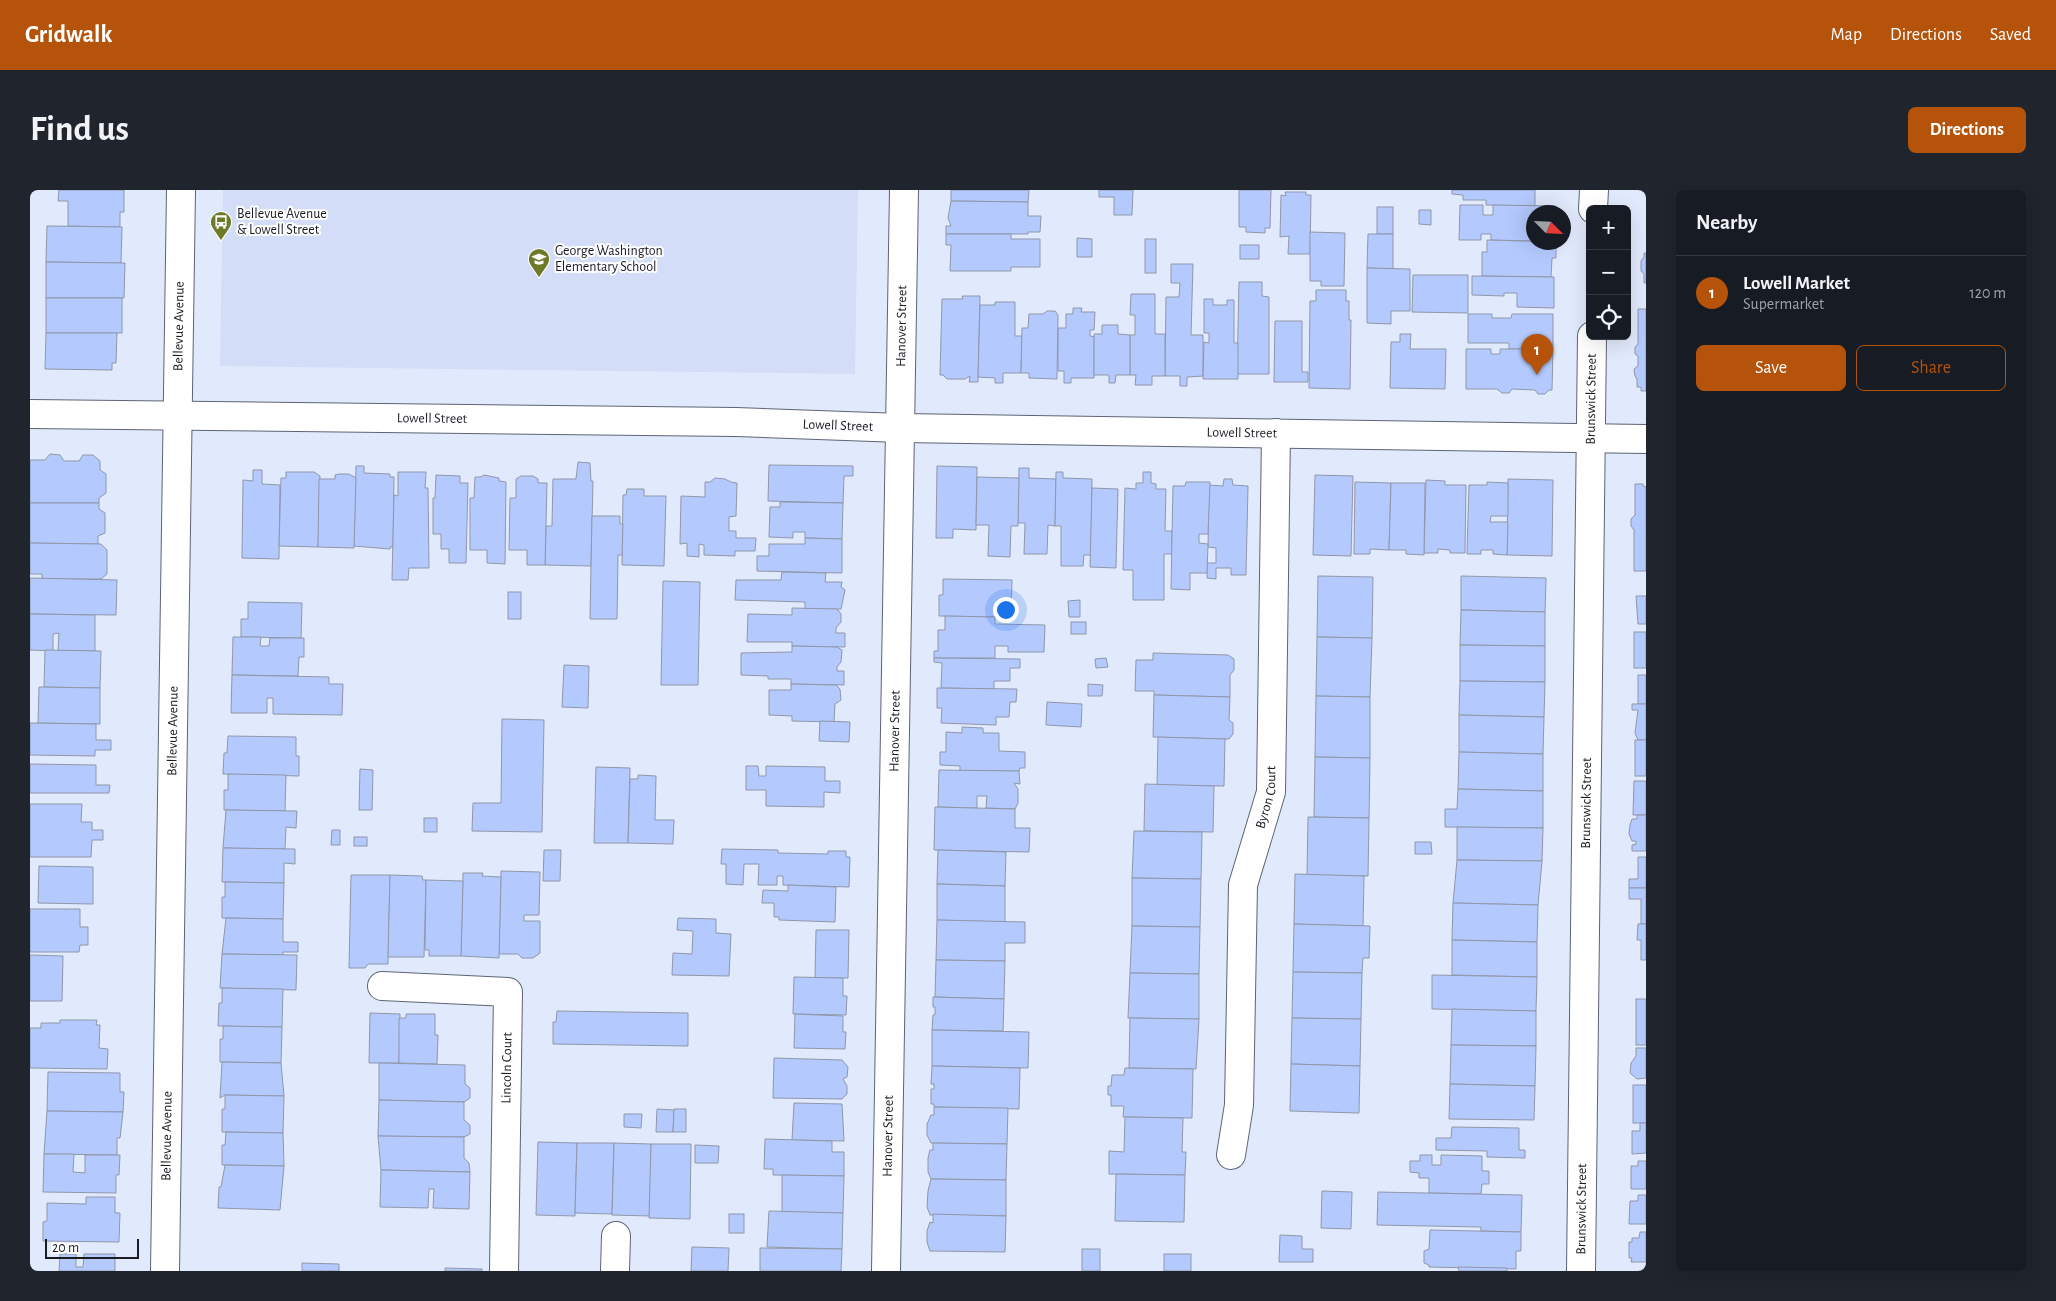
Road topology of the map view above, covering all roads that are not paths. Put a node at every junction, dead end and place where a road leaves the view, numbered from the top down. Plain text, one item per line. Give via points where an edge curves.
1 (181, 190) edge
2 (904, 190) edge
3 (1594, 190) edge
4 (1594, 205) edge
5 (1592, 340) edge
6 (30, 414) edge
7 (178, 416) junction
8 (901, 428) junction
9 (1276, 433) junction
10 (1591, 438) junction
11 (1646, 438) edge
12 (382, 986) dead end
13 (1231, 1155) dead end
14 (616, 1236) dead end
15 (165, 1271) edge
16 (504, 1271) edge
17 (615, 1271) edge
18 (886, 1271) edge
19 (1581, 1271) edge

1 - 7 street, Bellevue Avenue
2 - 8 street, Hanover Street
3 - 4 street
5 - 10 street, Brunswick Street
6 - 7 street, Lowell Street
7 - 8 street, Lowell Street via 736,422
7 - 15 street, Bellevue Avenue
8 - 9 street, Lowell Street
8 - 18 street, Hanover Street
9 - 10 street, Lowell Street
9 - 13 street, Byron Court via 1271,792 1243,885 1239,1104
10 - 11 street, Lowell Street
10 - 19 street, Brunswick Street
12 - 16 street, Lincoln Court via 508,992
14 - 17 street

